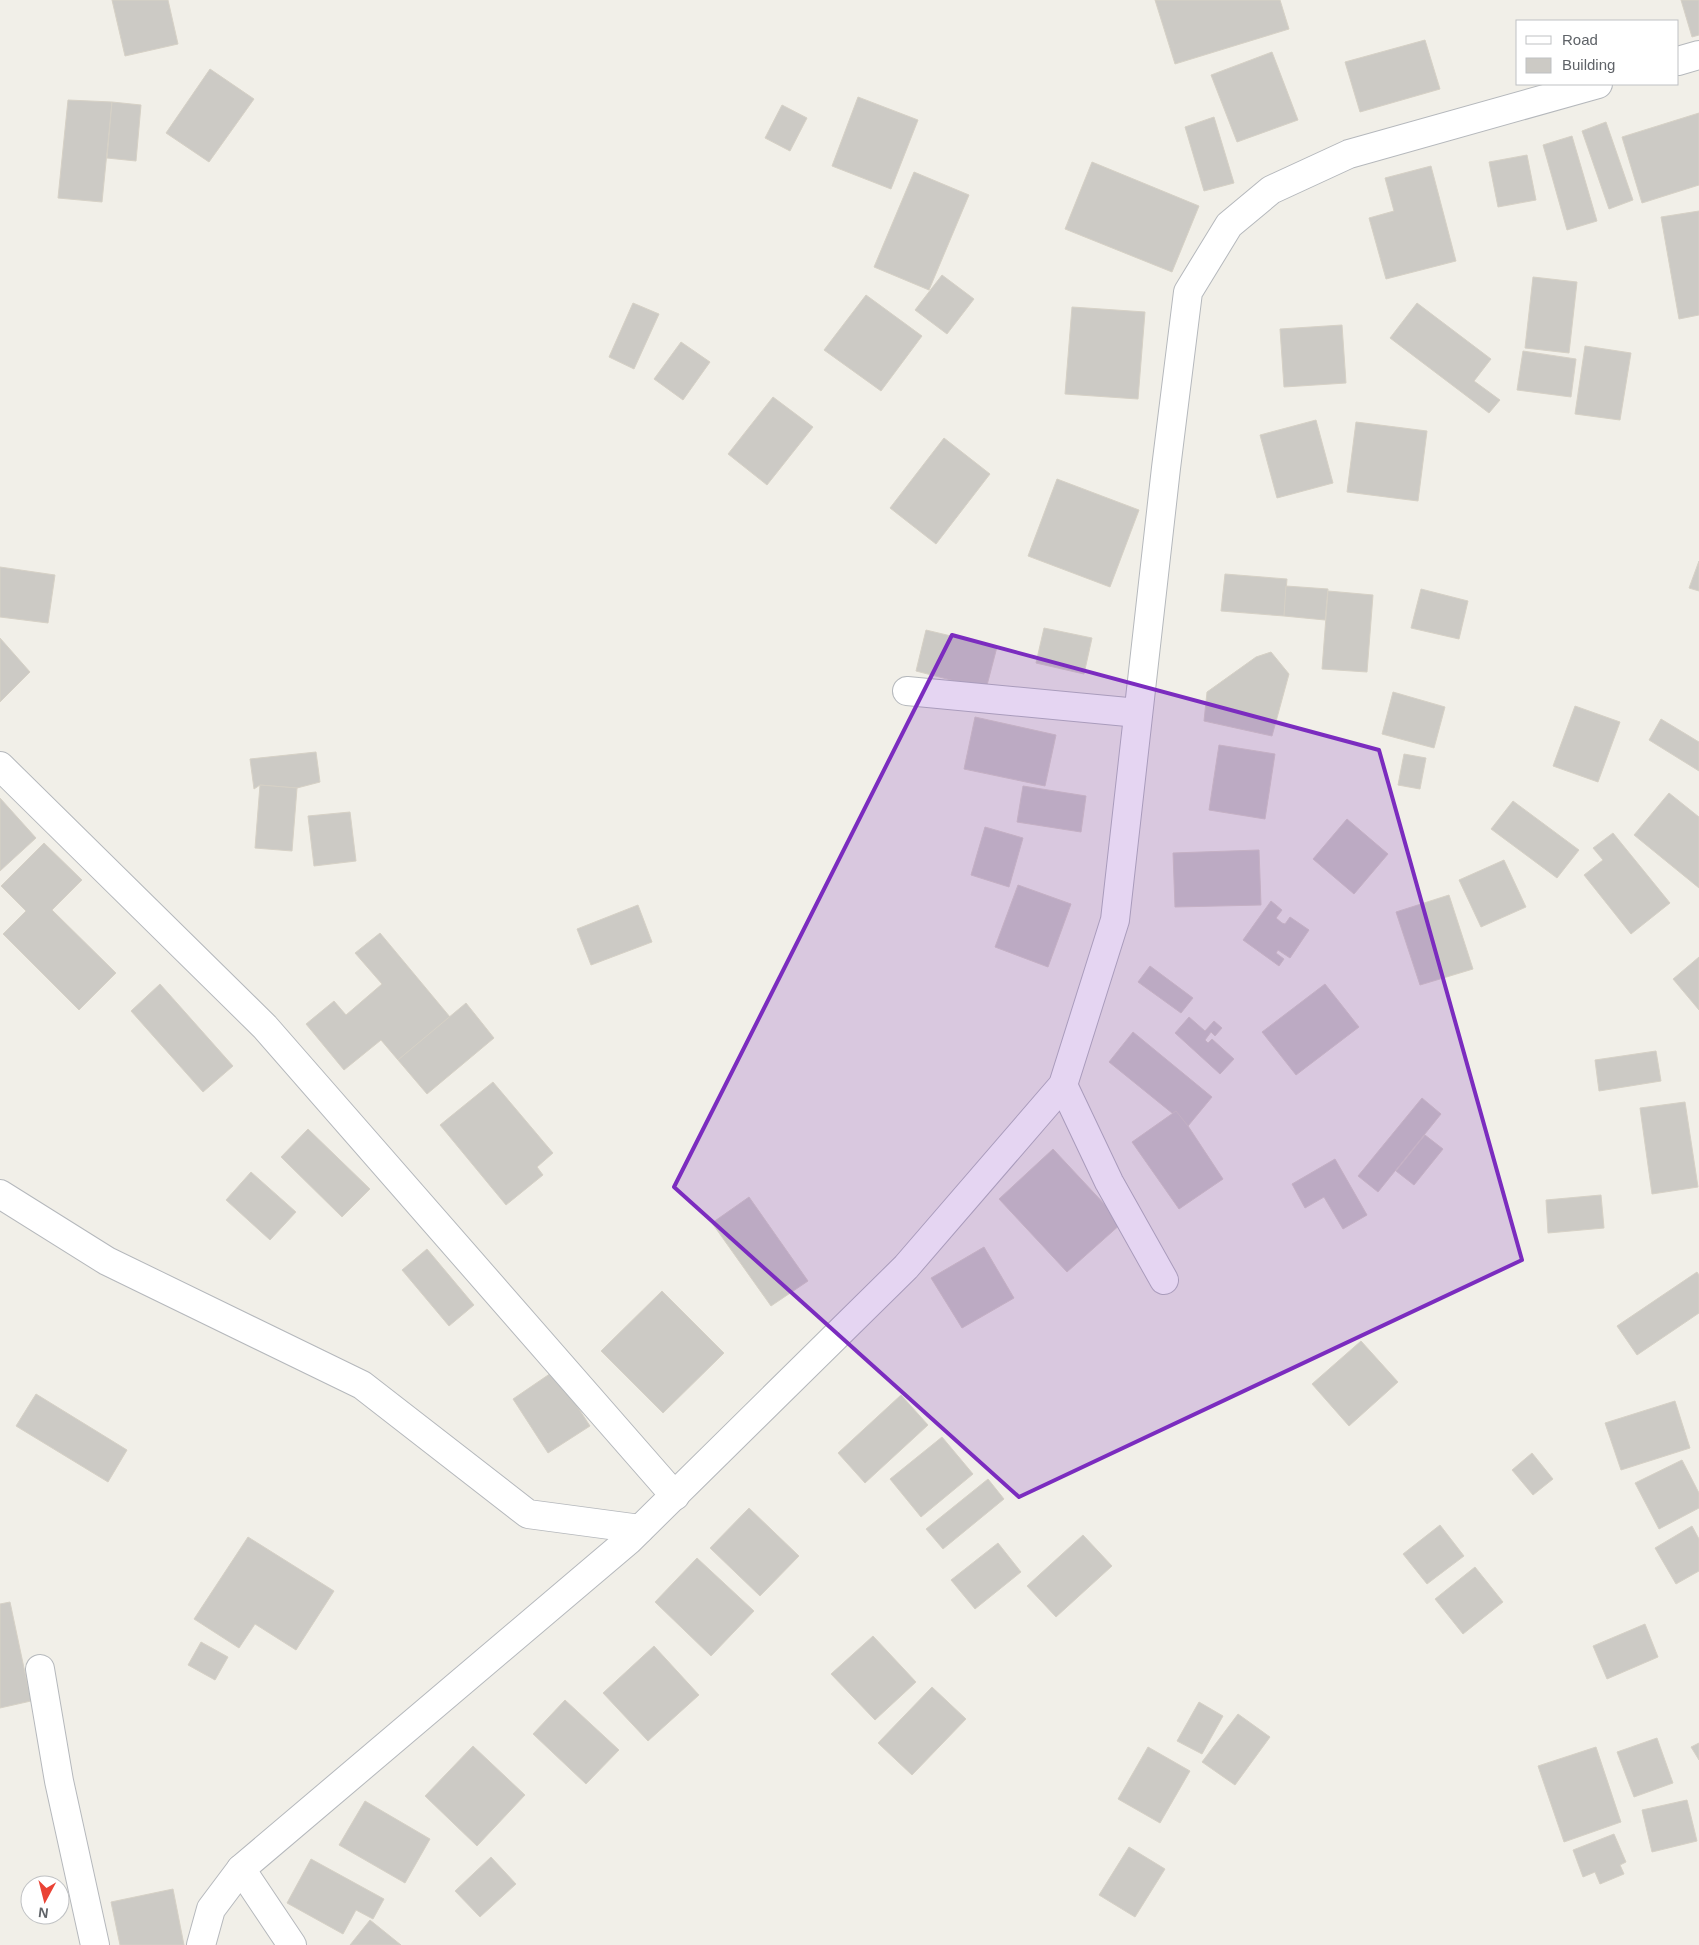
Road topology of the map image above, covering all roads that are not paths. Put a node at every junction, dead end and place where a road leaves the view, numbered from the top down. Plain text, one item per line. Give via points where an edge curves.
1 (1699, 55) edge
2 (1679, 61) edge
3 (1594, 85) edge
4 (907, 691) dead end
5 (1138, 713) junction
6 (0, 766) edge
7 (1063, 1085) junction
8 (0, 1194) edge
9 (1164, 1280) dead end
10 (674, 1496) junction
11 (640, 1529) junction
12 (40, 1669) dead end
13 (241, 1869) junction
14 (95, 1945) edge
15 (201, 1945) edge
16 (292, 1945) edge

1 - 2 street
3 - 5 street via 1349,154 1271,190 1229,226 1188,292
4 - 5 street
5 - 7 street via 1115,920
6 - 10 street via 265,1027
7 - 9 street via 1109,1182
7 - 10 street via 906,1267
8 - 11 street via 107,1261 362,1385 528,1514
10 - 11 street
11 - 13 street
12 - 14 street
13 - 15 street via 211,1909
13 - 16 street

